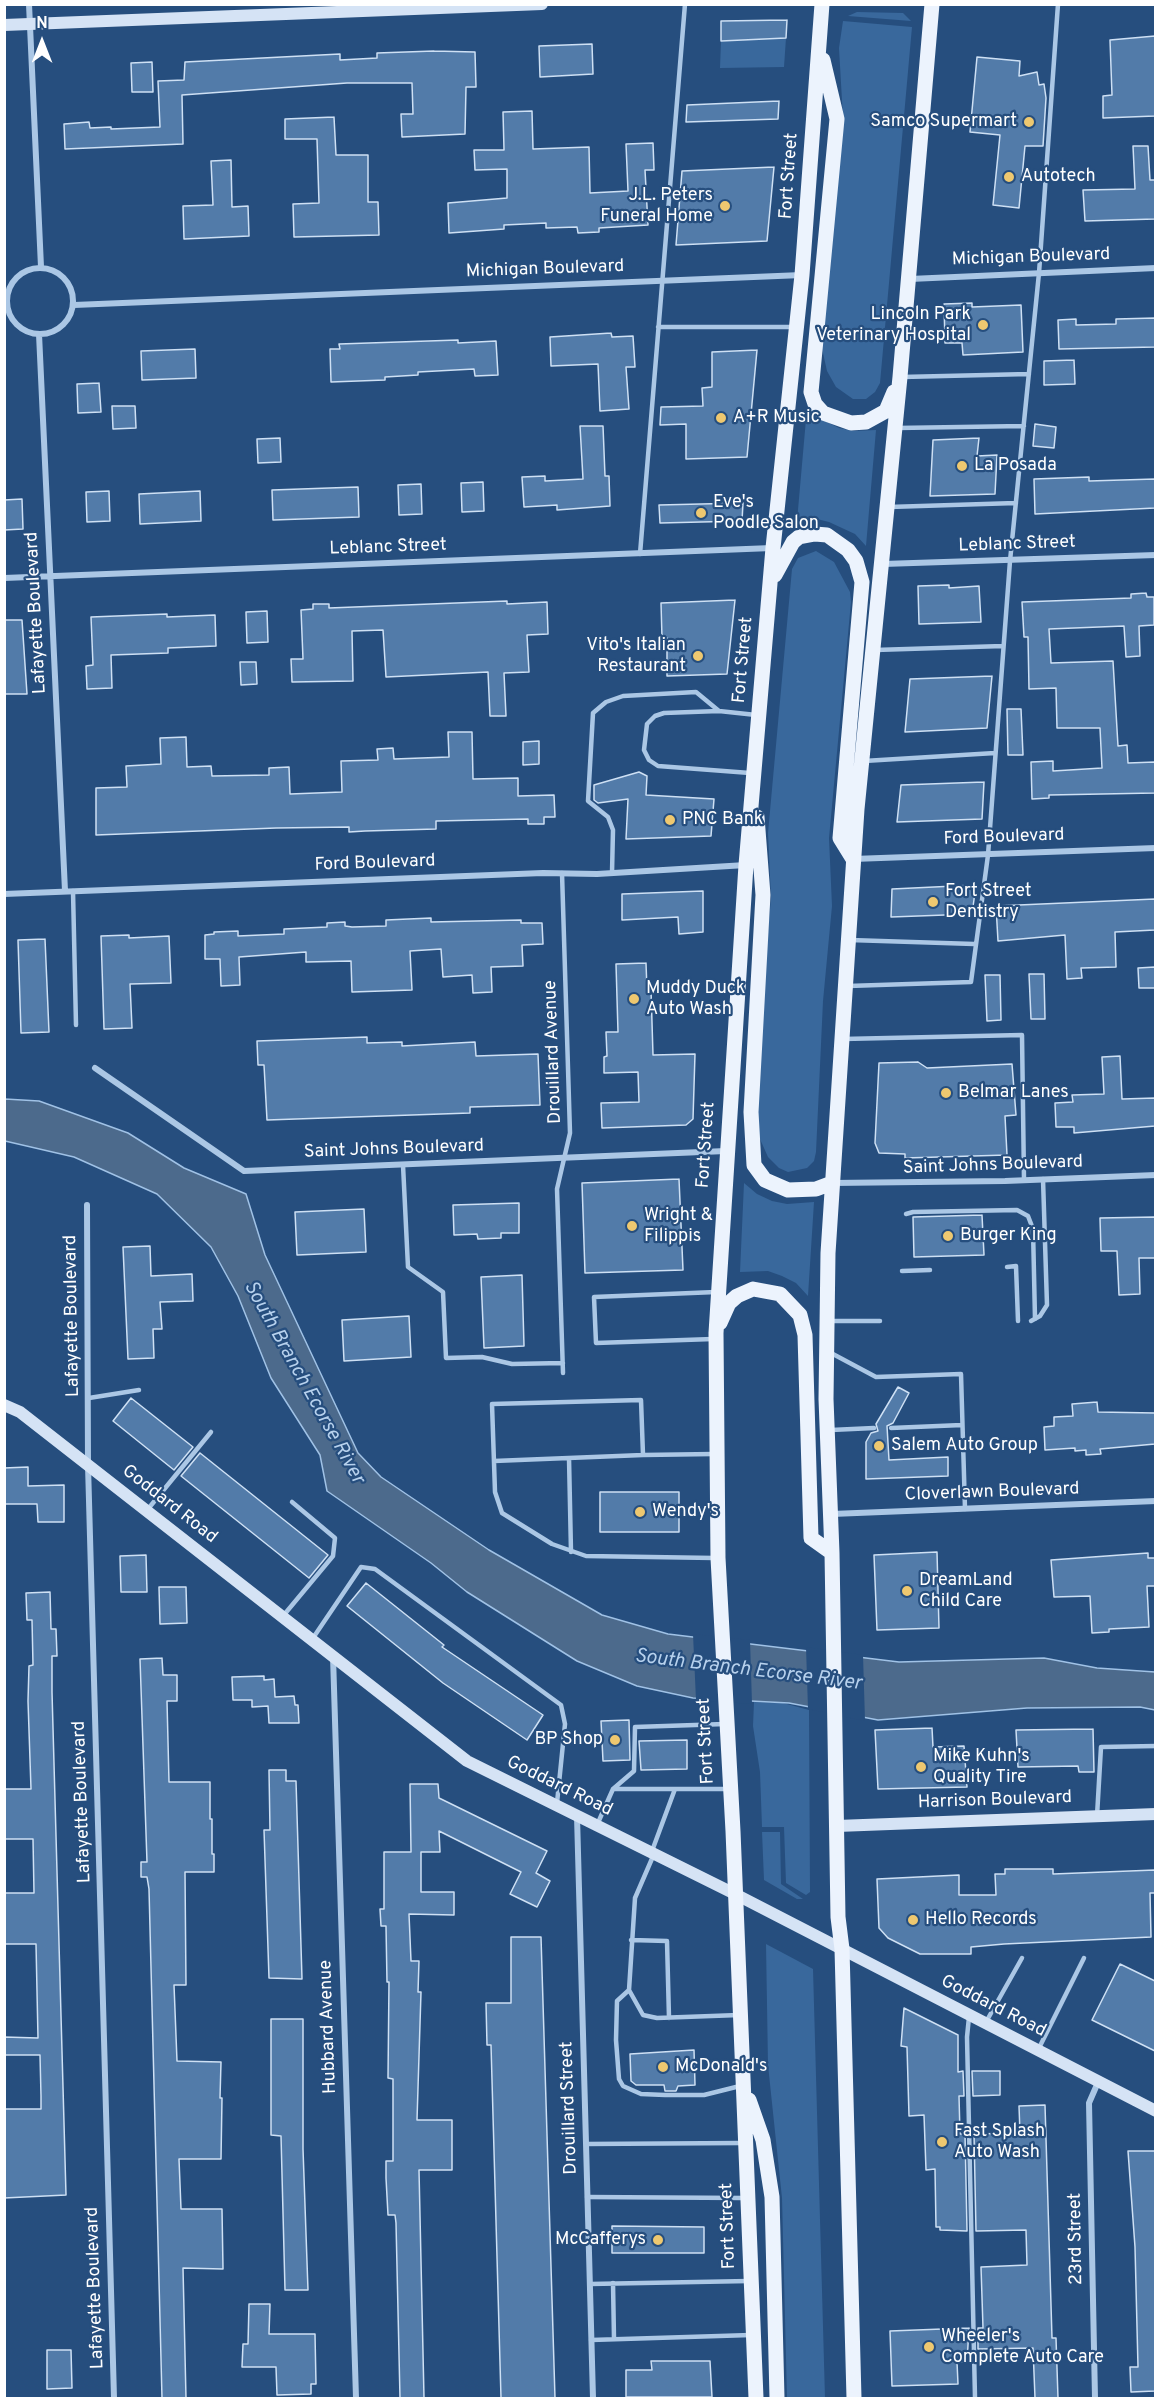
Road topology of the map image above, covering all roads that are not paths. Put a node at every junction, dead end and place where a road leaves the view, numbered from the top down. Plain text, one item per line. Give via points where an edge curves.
1 (29, 4) edge
2 (542, 4) edge
3 (685, 4) edge
4 (822, 4) edge
5 (932, 4) edge
6 (1058, 4) edge
7 (30, 24) junction
8 (4, 25) edge
9 (819, 42) junction
10 (41, 267) junction
11 (1155, 268) edge
12 (1039, 273) junction
13 (802, 274) junction
14 (908, 279) junction
15 (662, 280) junction
16 (5, 303) edge
17 (74, 305) junction
18 (658, 327) junction
19 (797, 327) junction
20 (39, 334) junction
21 (1029, 374) junction
22 (899, 380) junction
23 (1024, 426) junction
24 (894, 429) junction
25 (1016, 502) junction
26 (886, 507) junction
27 (773, 548) junction
28 (640, 554) junction
29 (1155, 555) edge
30 (1010, 561) junction
31 (880, 564) junction
32 (51, 576) junction
33 (4, 578) edge
34 (770, 587) junction
35 (1003, 646) junction
36 (872, 650) junction
37 (719, 711) junction
38 (759, 715) junction
39 (995, 753) junction
40 (861, 761) junction
41 (753, 781) junction
42 (1155, 848) edge
43 (988, 855) junction
44 (853, 859) junction
45 (746, 865) junction
46 (562, 873) junction
47 (612, 873) junction
48 (65, 891) junction
49 (73, 891) junction
50 (4, 894) edge
51 (848, 940) junction
52 (974, 944) junction
53 (845, 986) junction
54 (76, 1025) dead end
55 (842, 1039) junction
56 (95, 1068) dead end
57 (726, 1151) junction
58 (562, 1159) junction
59 (403, 1165) junction
60 (1155, 1175) edge
61 (1043, 1179) junction
62 (1024, 1180) junction
63 (832, 1183) junction
64 (87, 1205) dead end
65 (906, 1214) dead end
66 (1006, 1267) dead end
67 (930, 1270) dead end
68 (902, 1272) dead end
69 (718, 1292) junction
70 (826, 1321) junction
71 (880, 1321) dead end
72 (1018, 1321) dead end
73 (716, 1336) junction
74 (826, 1350) junction
75 (563, 1363) junction
76 (563, 1373) dead end
77 (139, 1390) dead end
78 (89, 1398) junction
79 (4, 1405) edge
80 (962, 1425) junction
81 (874, 1428) dead end
82 (891, 1428) dead end
83 (827, 1430) junction
84 (211, 1432) dead end
85 (717, 1454) junction
86 (643, 1455) junction
87 (569, 1458) junction
88 (494, 1461) junction
89 (88, 1466) junction
90 (292, 1502) dead end
91 (1155, 1502) edge
92 (965, 1509) junction
93 (147, 1511) junction
94 (830, 1514) junction
95 (571, 1552) junction
96 (832, 1553) junction
97 (718, 1558) junction
98 (283, 1616) junction
99 (312, 1639) junction
100 (333, 1655) junction
101 (725, 1724) junction
102 (1155, 1746) edge
103 (675, 1789) junction
104 (729, 1789) junction
105 (613, 1790) junction
106 (557, 1806) junction
107 (1155, 1814) edge
108 (577, 1816) junction
109 (1097, 1816) junction
110 (597, 1826) junction
111 (837, 1826) junction
112 (652, 1854) junction
113 (735, 1894) junction
114 (631, 1940) junction
115 (842, 1949) junction
116 (1022, 1958) dead end
117 (1084, 1958) dead end
118 (629, 1990) junction
119 (740, 2015) junction
120 (969, 2017) junction
121 (669, 2018) junction
122 (985, 2024) junction
123 (1038, 2050) junction
124 (1099, 2080) junction
125 (743, 2083) junction
126 (1155, 2111) edge
127 (746, 2143) junction
128 (586, 2144) junction
129 (587, 2197) junction
130 (748, 2198) junction
131 (751, 2281) junction
132 (613, 2283) junction
133 (590, 2284) junction
134 (753, 2335) junction
135 (614, 2339) junction
136 (591, 2340) junction
137 (114, 2398) edge
138 (356, 2398) edge
139 (593, 2398) edge
140 (756, 2398) edge
141 (777, 2398) edge
142 (854, 2398) edge
143 (975, 2398) edge
144 (1095, 2398) edge

1 - 7 street
2 - 7 street
3 - 15 lane
4 - 9 main road, Fort Street
5 - 14 main road
6 - 12 lane
7 - 8 street
7 - 10 street
9 - 13 main road, Fort Street
9 - 22 main road via 837,119 812,392 823,413 851,423 867,422 886,411
10 - 16 street via 21,273 12,283
10 - 17 street via 58,272 68,281
11 - 12 street, Michigan Boulevard
12 - 14 street, Michigan Boulevard
12 - 21 lane
13 - 15 street, Michigan Boulevard
13 - 19 main road, Fort Street
14 - 22 main road
15 - 17 street, Michigan Boulevard
15 - 18 lane
16 - 20 street via 14,322
17 - 20 street via 62,327
18 - 19 lane
18 - 28 lane
19 - 27 main road, Fort Street
20 - 32 street, Lafayette Boulevard
21 - 22 lane
21 - 23 lane
22 - 24 main road
23 - 24 lane
23 - 25 lane
24 - 26 main road
25 - 26 lane
25 - 30 lane
26 - 31 main road
27 - 28 street, Leblanc Street
27 - 34 main road, Fort Street
28 - 32 street, Leblanc Street
29 - 30 street, Leblanc Street
30 - 31 street, Leblanc Street
30 - 35 lane
31 - 36 main road
32 - 33 street, Leblanc Street
32 - 48 street, Lafayette Boulevard
34 - 38 main road, Fort Street
34 - 44 main road via 784,554 799,537 827,535 856,561 862,582 840,838
35 - 36 lane
35 - 39 lane
36 - 40 main road
37 - 38 lane
37 - 41 lane via 664,713 655,717 647,724 644,750 658,766
37 - 47 lane via 696,692 623,696 606,702 593,713 588,801 608,817 613,831
38 - 41 main road, Fort Street
39 - 40 lane
39 - 43 lane
40 - 44 main road
41 - 45 main road, Fort Street
41 - 63 main road via 764,895 751,1112 754,1165 765,1180 788,1190 816,1189
42 - 43 street, Ford Boulevard
43 - 44 street, Ford Boulevard
43 - 52 lane
44 - 51 main road
45 - 47 street, Ford Boulevard
45 - 57 main road, Fort Street
46 - 47 street, Ford Boulevard
46 - 49 street, Ford Boulevard
46 - 58 lane, Drouillard Avenue via 570,1132
48 - 49 street, Ford Boulevard
48 - 50 street, Ford Boulevard
49 - 54 lane
51 - 52 lane
51 - 53 main road
52 - 53 lane via 971,982
53 - 55 main road
55 - 62 lane via 1022,1035
55 - 63 main road
56 - 59 street, Saint Johns Boulevard via 244,1171
57 - 58 street, Saint Johns Boulevard
57 - 69 main road, Fort Street
58 - 59 street, Saint Johns Boulevard
58 - 75 lane, Drouillard Avenue via 556,1189
59 - 75 lane via 408,1267 443,1292 446,1358 483,1357 512,1364
60 - 61 street, Saint Johns Boulevard
61 - 62 street, Saint Johns Boulevard
61 - 65 lane via 1047,1305 1033,1320 1033,1228 1028,1216 1017,1210
62 - 63 street, Saint Johns Boulevard
63 - 70 main road
64 - 78 street, Lafayette Boulevard
66 - 72 lane via 1016,1266
67 - 68 lane
69 - 73 main road, Fort Street
69 - 73 lane via 594,1297 596,1343
70 - 71 lane
70 - 74 main road
73 - 85 main road, Fort Street
73 - 96 main road via 729,1303 753,1289 780,1294 800,1315 805,1335 811,1538
74 - 80 lane via 876,1377 961,1374
74 - 83 main road
75 - 76 lane, Drouillard Avenue
77 - 78 lane
78 - 89 street, Lafayette Boulevard
79 - 89 street, Goddard Road via 20,1412
80 - 82 lane
80 - 92 lane
81 - 83 lane
83 - 94 main road
84 - 93 lane
85 - 86 lane
85 - 97 main road, Fort Street
86 - 87 lane
86 - 88 lane via 642,1400 492,1404
87 - 88 lane
87 - 95 lane
88 - 95 lane via 495,1492 502,1513
89 - 93 street, Goddard Road
89 - 137 street, Lafayette Boulevard
90 - 98 lane via 335,1538 333,1556
91 - 92 street, Cloverlawn Boulevard
92 - 94 street, Cloverlawn Boulevard
93 - 98 street, Goddard Road
94 - 96 main road
95 - 97 lane via 611,1558
96 - 111 main road
97 - 101 main road, Fort Street
98 - 99 street, Goddard Road
99 - 100 street, Goddard Road
99 - 106 lane via 361,1567 375,1569 561,1705 565,1724
100 - 106 street, Goddard Road via 467,1761
100 - 138 street, Hubbard Avenue
101 - 104 main road, Fort Street
101 - 105 lane via 635,1726 634,1771
102 - 109 lane via 1101,1747
103 - 104 lane
103 - 105 lane
103 - 112 lane
104 - 113 main road, Fort Street
105 - 110 lane
106 - 108 street, Goddard Road
107 - 109 street, Harrison Boulevard
108 - 110 street, Goddard Road
108 - 128 street, Drouillard Street
109 - 111 street, Harrison Boulevard
110 - 112 street, Goddard Road
111 - 115 main road
112 - 113 street, Goddard Road
112 - 114 lane via 635,1898
113 - 115 street, Goddard Road
113 - 119 main road, Fort Street
114 - 118 lane
114 - 121 lane via 667,1941
115 - 120 street, Goddard Road
115 - 142 main road
116 - 122 lane
117 - 123 lane
118 - 121 lane via 643,2015
118 - 125 lane via 617,2001 616,2040 623,2086 641,2094 694,2095 737,2088
119 - 121 lane
119 - 125 main road, Fort Street
120 - 122 street, Goddard Road
120 - 143 lane
122 - 123 street, Goddard Road
123 - 124 street, Goddard Road
124 - 126 street, Goddard Road
124 - 144 street, 23rd Street via 1089,2103
125 - 127 main road, Fort Street
125 - 141 main road via 763,2140 772,2197
127 - 128 lane
127 - 130 main road, Fort Street
128 - 129 street, Drouillard Street
129 - 130 lane
129 - 133 street, Drouillard Street
130 - 131 main road, Fort Street
131 - 132 lane
131 - 134 main road, Fort Street
132 - 133 lane
132 - 135 lane
133 - 136 street, Drouillard Street
134 - 135 lane
134 - 140 main road, Fort Street
135 - 136 lane
136 - 139 street, Drouillard Street

